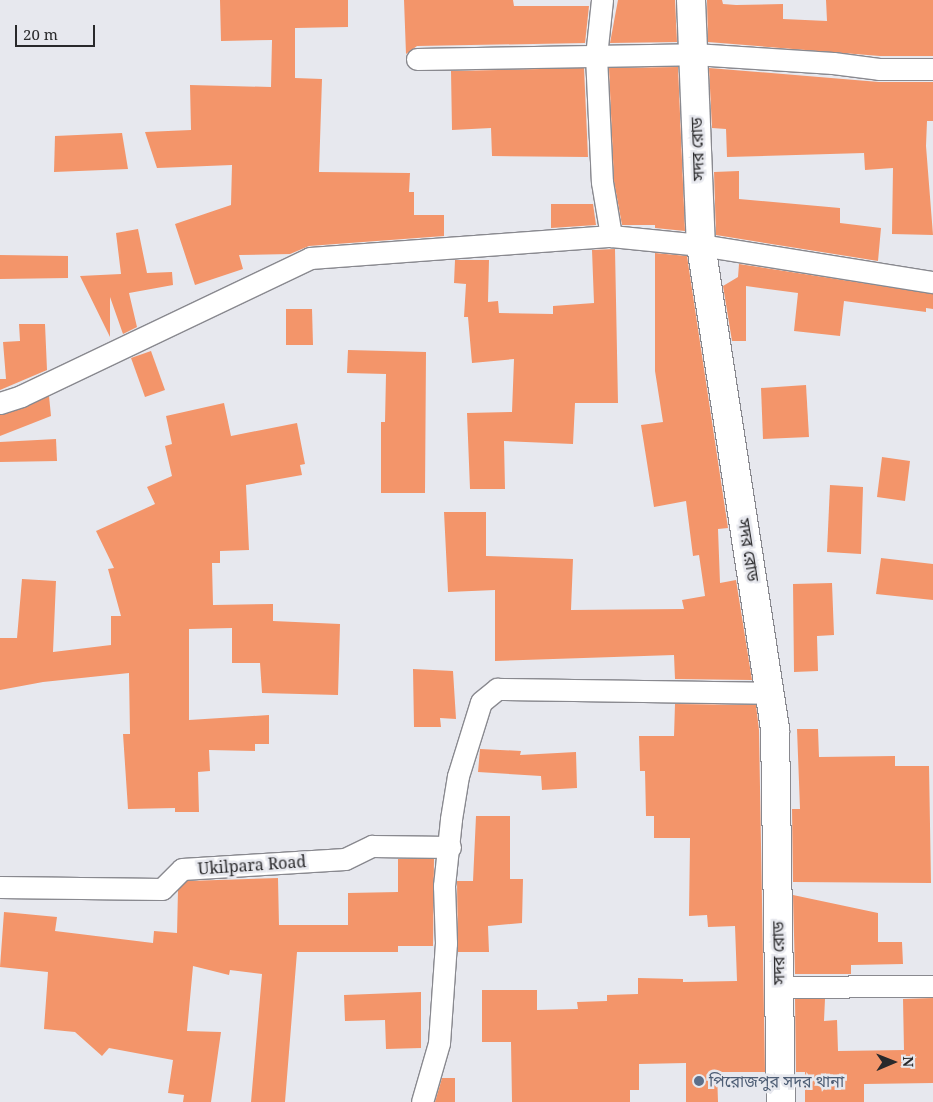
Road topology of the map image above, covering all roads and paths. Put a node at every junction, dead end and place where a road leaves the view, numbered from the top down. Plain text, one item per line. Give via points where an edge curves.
1 (602, 0) edge
2 (691, 0) edge
3 (694, 54) junction
4 (596, 56) junction
5 (416, 59) dead end
6 (933, 69) edge
7 (610, 236) junction
8 (701, 245) junction
9 (933, 282) edge
10 (0, 403) edge
11 (772, 692) junction
12 (450, 847) junction
13 (0, 887) edge
14 (933, 986) edge
15 (778, 987) junction
16 (422, 1102) edge
17 (781, 1102) edge

1 - 4 street
2 - 3 street, সদর রোড
3 - 4 street
3 - 6 street via 879,69
3 - 8 street, সদর রোড
4 - 5 street
4 - 7 street via 602,182
7 - 8 street
7 - 10 street via 310,258 21,396
8 - 9 street
8 - 11 street, সদর রোড
11 - 12 street via 497,689 481,702 458,776
11 - 15 street, সদর রোড via 776,729
12 - 13 street, Ukilpara Road via 372,846 345,859 182,869 162,889
12 - 16 street via 444,886 446,943 440,1043
14 - 15 street
15 - 17 street, সদর রোড

